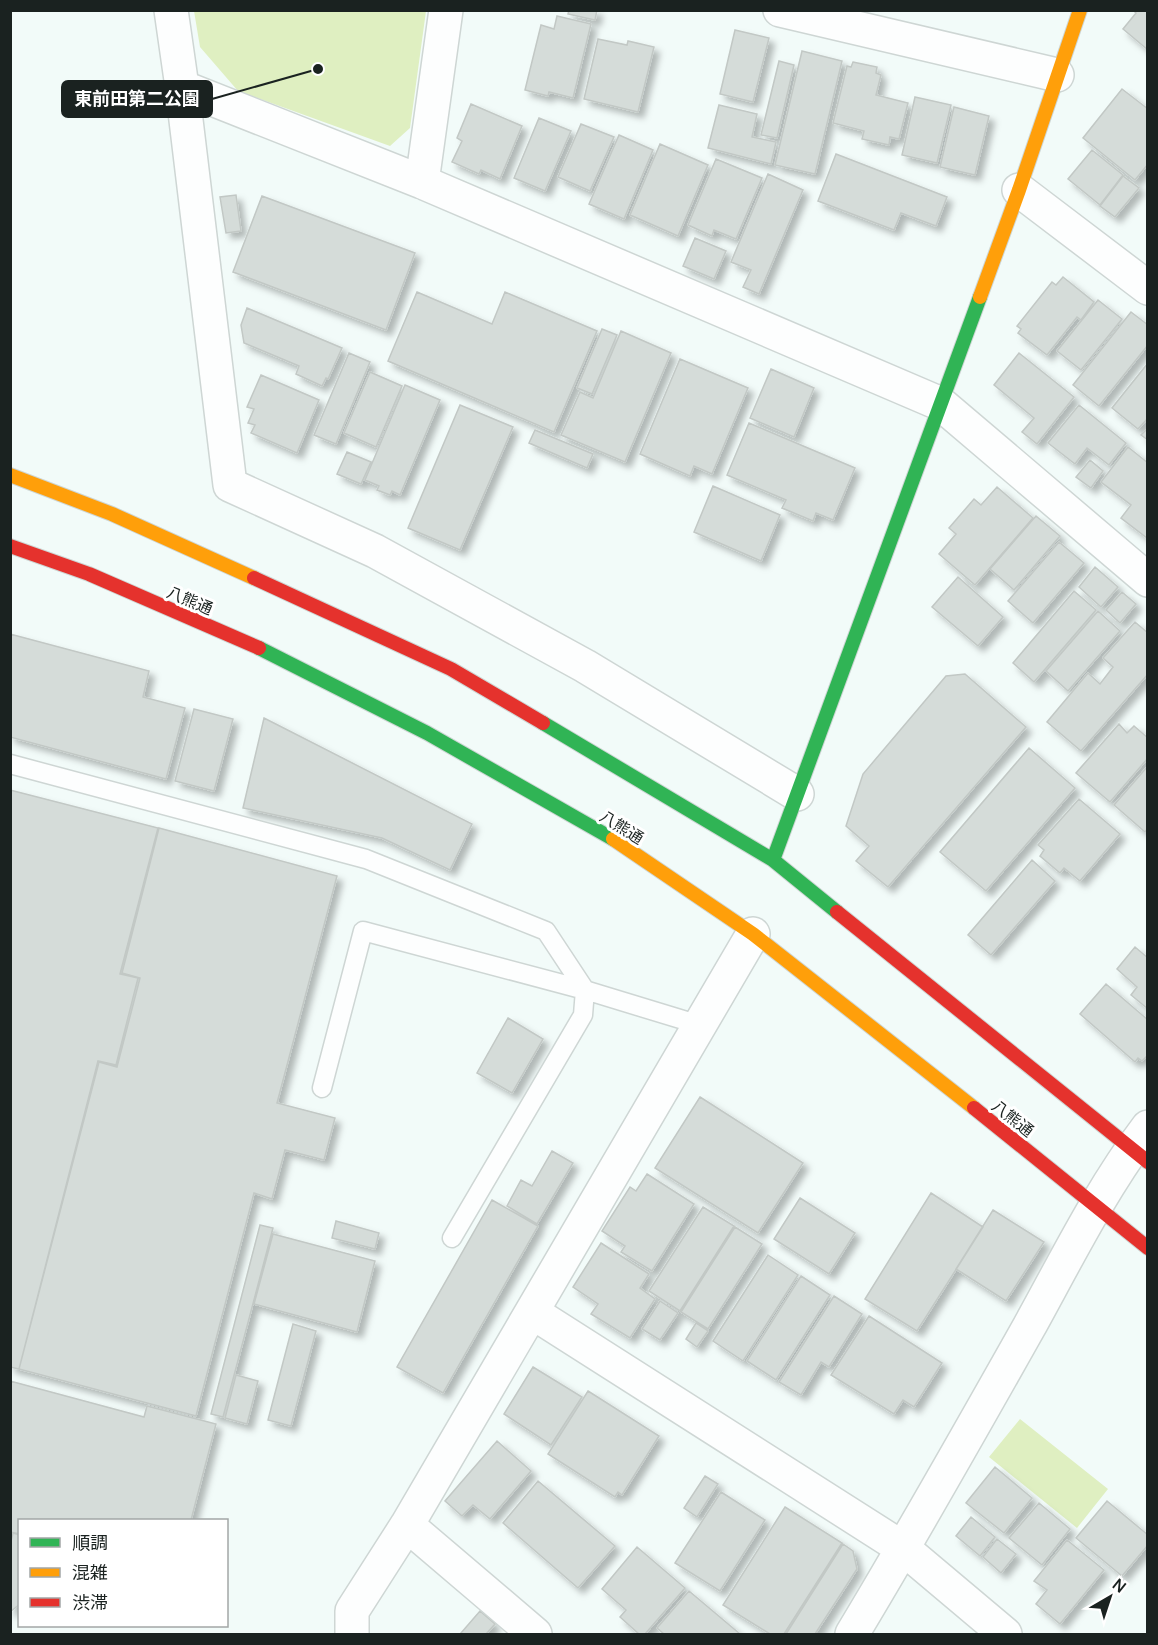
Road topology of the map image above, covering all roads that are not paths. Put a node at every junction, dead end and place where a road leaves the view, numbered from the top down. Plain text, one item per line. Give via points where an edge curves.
1 (171, 10) edge
2 (446, 10) edge
3 (780, 10) edge
4 (1080, 10) edge
5 (1057, 75) junction
6 (182, 87) junction
7 (422, 182) junction
8 (1019, 190) junction
9 (1148, 288) edge
10 (941, 404) junction
11 (10, 475) edge
12 (10, 546) edge
13 (1148, 580) edge
14 (10, 764) edge
15 (797, 794) junction
16 (773, 860) junction
17 (753, 934) junction
18 (585, 990) junction
19 (700, 1025) junction
20 (322, 1088) dead end
21 (1142, 1146) edge
22 (1097, 1206) junction
23 (452, 1238) dead end
24 (1148, 1248) edge
25 (532, 1312) junction
26 (407, 1525) junction
27 (904, 1549) junction
28 (352, 1635) edge
29 (535, 1635) edge
30 (852, 1635) edge
31 (1005, 1635) edge

1 - 6 street
2 - 7 street
3 - 5 street
4 - 5 main road
5 - 8 main road
6 - 7 street
6 - 15 street via 230,485 375,551 585,666
7 - 10 street
8 - 9 street
8 - 10 main road
10 - 13 street
10 - 15 main road
11 - 16 main road via 112,514 451,669
12 - 17 main road, 八熊通 via 89,574 248,643 427,733 611,838
14 - 18 lane via 366,859 546,931
15 - 16 main road
16 - 21 main road
17 - 19 street
17 - 22 main road, 八熊通
18 - 19 lane
18 - 20 lane via 363,931
18 - 23 lane via 583,1015
19 - 25 street
21 - 22 street
22 - 24 main road, 八熊通
22 - 27 street
25 - 26 street
25 - 27 street
26 - 28 street via 351,1611
26 - 29 street
27 - 30 street
27 - 31 street

